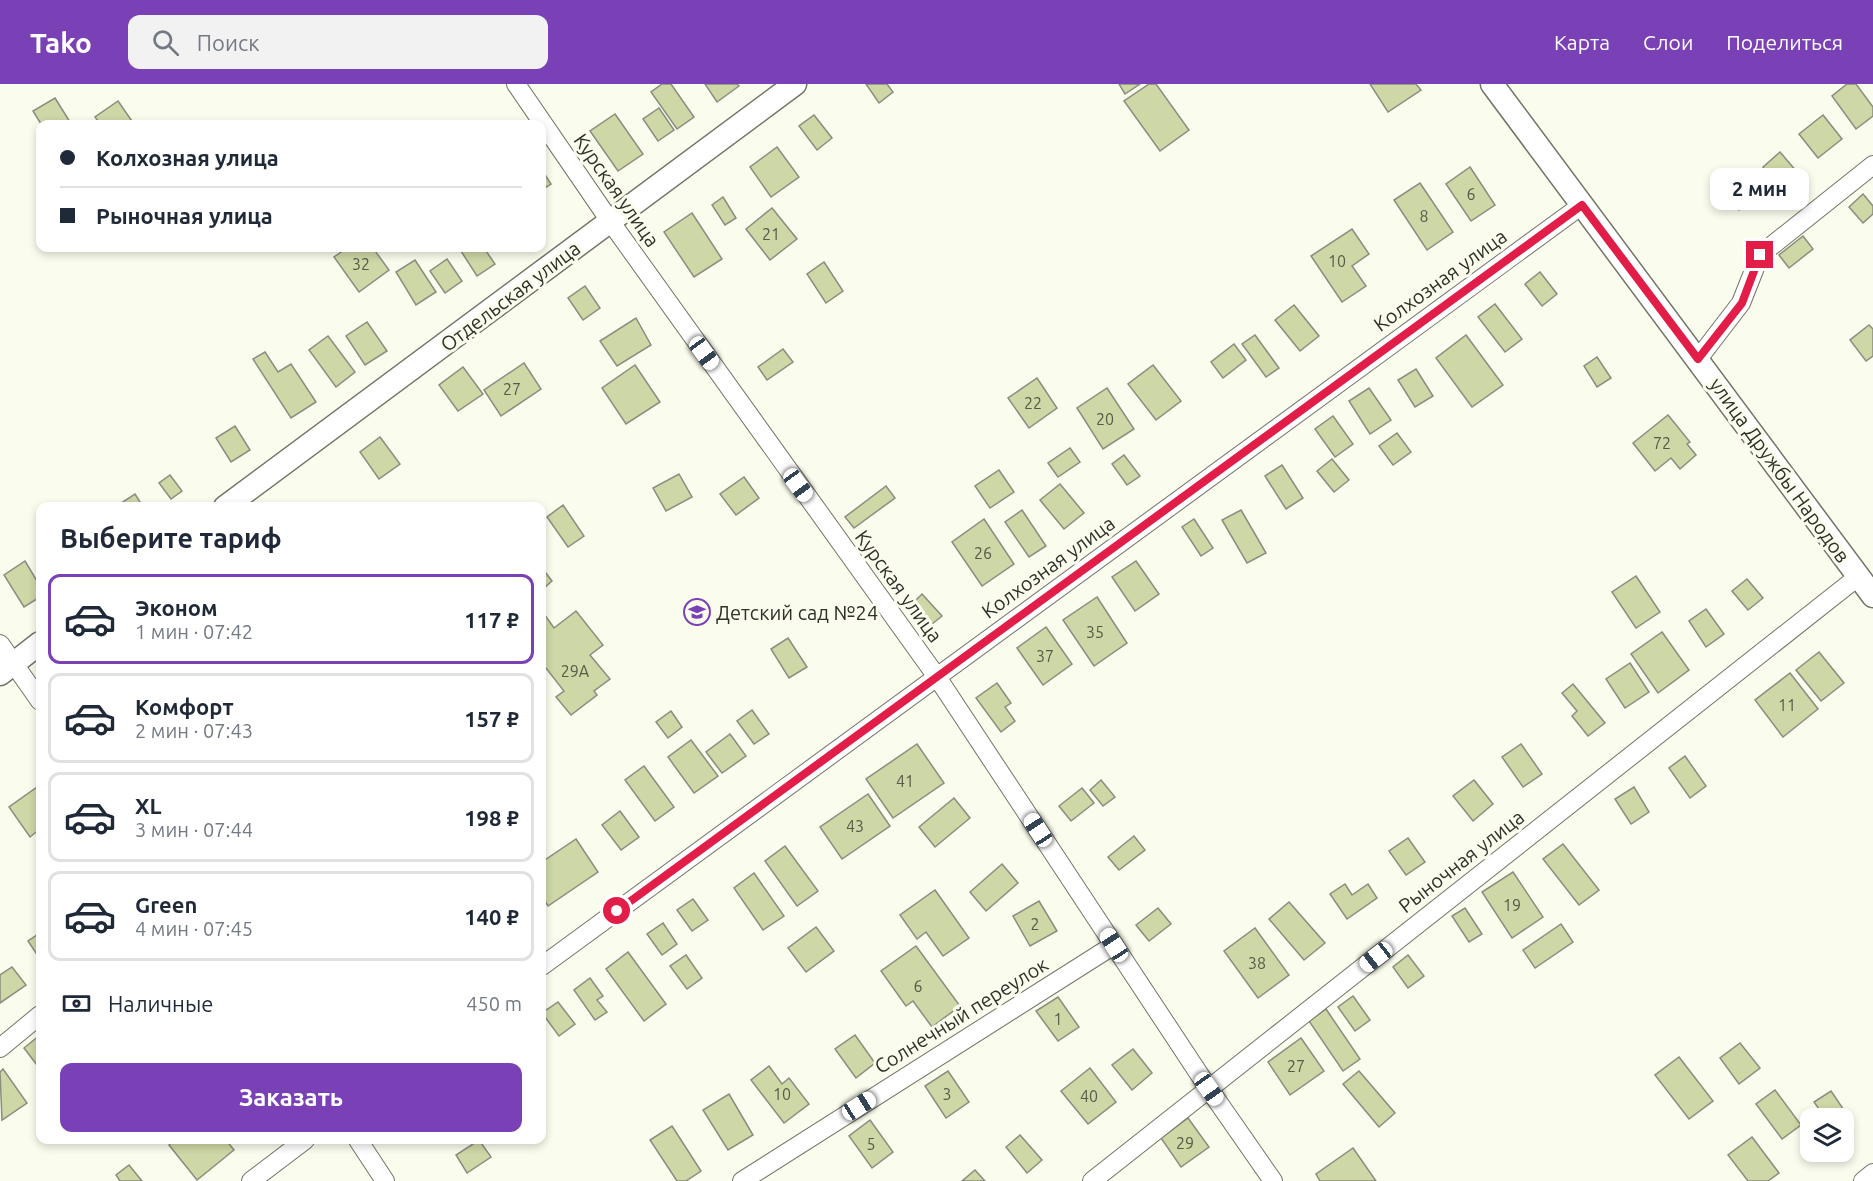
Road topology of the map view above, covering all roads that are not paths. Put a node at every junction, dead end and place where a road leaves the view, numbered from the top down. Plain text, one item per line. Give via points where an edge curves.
1 (516, 84) edge
2 (795, 84) edge
3 (1492, 84) edge
4 (541, 120) edge
5 (546, 128) edge
6 (1873, 165) edge
7 (1582, 205) junction
8 (610, 222) junction
9 (1698, 359) junction
10 (232, 502) edge
11 (1858, 576) junction
12 (1873, 596) edge
13 (0, 644) edge
14 (36, 647) edge
15 (7, 668) edge
16 (937, 677) junction
17 (36, 697) edge
18 (1114, 945) junction
19 (546, 963) edge
20 (36, 1018) edge
21 (0, 1048) edge
22 (1209, 1089) junction
23 (300, 1144) edge
24 (361, 1144) edge
25 (1873, 1173) edge
26 (251, 1181) edge
27 (385, 1181) edge
28 (742, 1181) edge
29 (1092, 1181) edge
30 (1273, 1181) edge
31 (1863, 1181) edge

1 - 4 street, Курская улица
2 - 8 street, Отдельская улица
3 - 7 street, улица Дружбы Народов
5 - 8 street, Курская улица
6 - 9 street via 1760,255 1742,303
7 - 9 street, улица Дружбы Народов
7 - 16 street, Колхозная улица
8 - 10 street, Отдельская улица
8 - 16 street, Курская улица
9 - 11 street, улица Дружбы Народов
11 - 12 street, улица Дружбы Народов
11 - 22 street, Рыночная улица
13 - 15 street
14 - 15 street
15 - 17 street
16 - 18 street, Курская улица
16 - 19 street, Колхозная улица
18 - 22 street, Курская улица
18 - 28 street, Солнечный переулок
20 - 21 street
22 - 29 street, Рыночная улица
22 - 30 street, Курская улица
23 - 26 street
24 - 27 street
25 - 31 street

